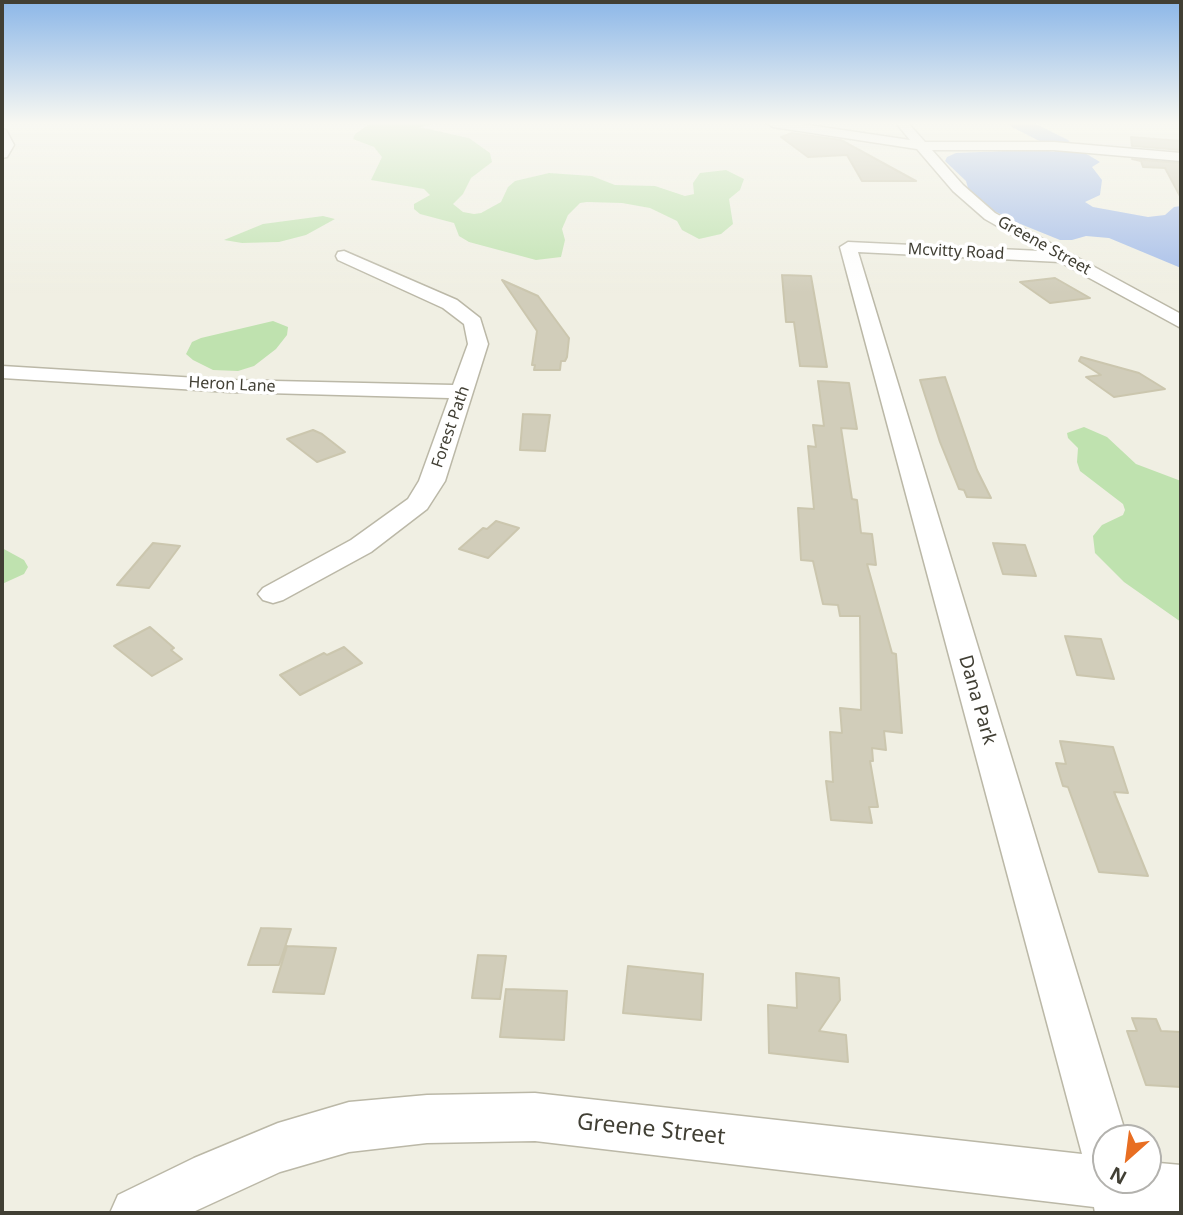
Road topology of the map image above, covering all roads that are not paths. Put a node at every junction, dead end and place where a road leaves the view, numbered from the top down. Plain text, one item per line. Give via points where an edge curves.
1 (951, 180) edge
2 (848, 247) joint
3 (344, 256) dead end
4 (1064, 257) junction
5 (1181, 322) edge
6 (2, 372) edge
7 (463, 391) junction
8 (273, 594) dead end
9 (1097, 1124) edge
10 (1092, 1180) edge
11 (1162, 1189) edge
12 (1181, 1191) edge
13 (136, 1213) edge

1 - 4 street, Greene Street via 990,216
2 - 4 street, Mcvitty Road
2 - 9 street, Dana Park
3 - 7 street, Forest Path via 424,290 472,322 478,344
4 - 5 street, Greene Street
6 - 7 street, Heron Lane via 265,387
7 - 8 street, Forest Path via 432,481 408,514 361,546
10 - 13 street, Greene Street via 535,1117 426,1119 349,1127 278,1148
11 - 12 street, Greene Street

